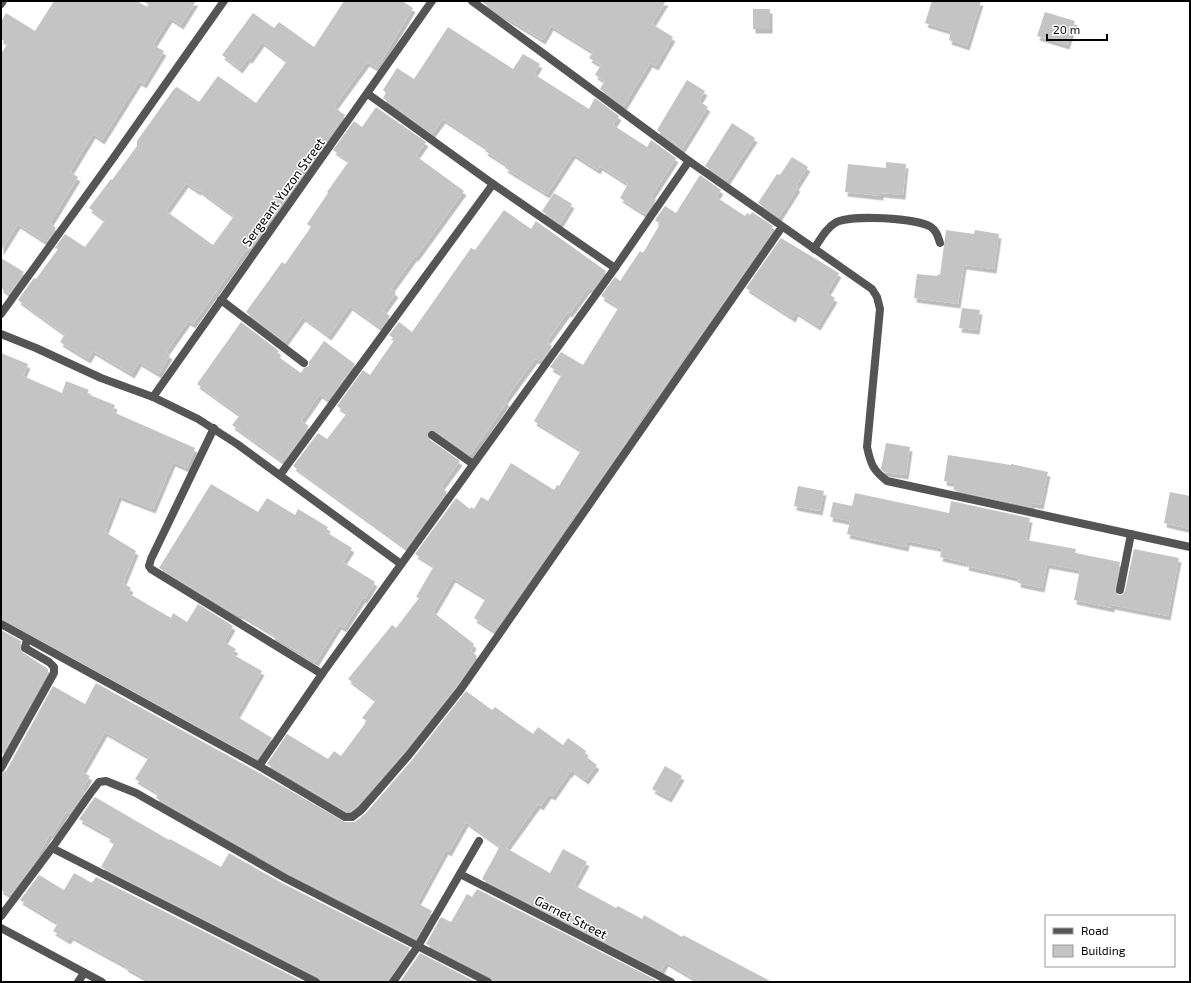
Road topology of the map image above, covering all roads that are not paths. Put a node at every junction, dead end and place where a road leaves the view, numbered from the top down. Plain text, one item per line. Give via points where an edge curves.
1 (3, 1) edge
2 (224, 1) edge
3 (432, 1) edge
4 (472, 1) edge
5 (1, 4) edge
6 (368, 94) junction
7 (690, 161) junction
8 (493, 184) junction
9 (782, 227) junction
10 (940, 243) dead end
11 (814, 249) junction
12 (616, 268) junction
13 (221, 300) junction
14 (1, 314) edge
15 (1, 334) edge
16 (304, 363) dead end
17 (153, 397) junction
18 (214, 428) junction
19 (432, 435) dead end
20 (473, 464) junction
21 (280, 475) junction
22 (1131, 534) junction
23 (1190, 547) edge
24 (401, 564) junction
25 (1120, 590) dead end
26 (1, 624) edge
27 (27, 638) junction
28 (322, 674) junction
29 (259, 766) junction
30 (1, 768) edge
31 (479, 841) dead end
32 (52, 848) junction
33 (460, 874) junction
34 (2, 912) edge
35 (1, 928) edge
36 (418, 946) junction
37 (84, 973) junction
38 (78, 982) edge
39 (102, 982) edge
40 (316, 982) edge
41 (393, 982) edge
42 (488, 982) edge
43 (671, 982) edge

1 - 5 street
2 - 14 street
3 - 6 street, Sergeant Yuzon Street
4 - 7 street
6 - 8 street
6 - 13 street, Sergeant Yuzon Street
7 - 9 street
7 - 12 street
8 - 12 street
8 - 21 street
9 - 11 street
9 - 29 street via 461,689 361,810 352,817 344,817
10 - 11 street via 933,228 911,221 842,219 828,229
11 - 22 street via 872,289 877,297 880,309 867,447 876,472 887,481 901,485
12 - 20 street
13 - 16 street
13 - 17 street, Sergeant Yuzon Street
15 - 17 street via 101,378
17 - 18 street
18 - 21 street
18 - 28 street via 149,566 151,570
19 - 20 street
20 - 24 street
21 - 24 street
22 - 23 street
22 - 25 street
24 - 28 street
26 - 27 street
27 - 29 street
27 - 30 street via 25,648 49,662 54,667 54,673
28 - 29 street
31 - 33 street
32 - 34 street
32 - 36 street via 99,782 106,781 136,793 285,878
32 - 40 street
33 - 36 street
33 - 43 street, Garnet Street
35 - 37 street
36 - 41 street
36 - 42 street
37 - 38 street
37 - 39 street

